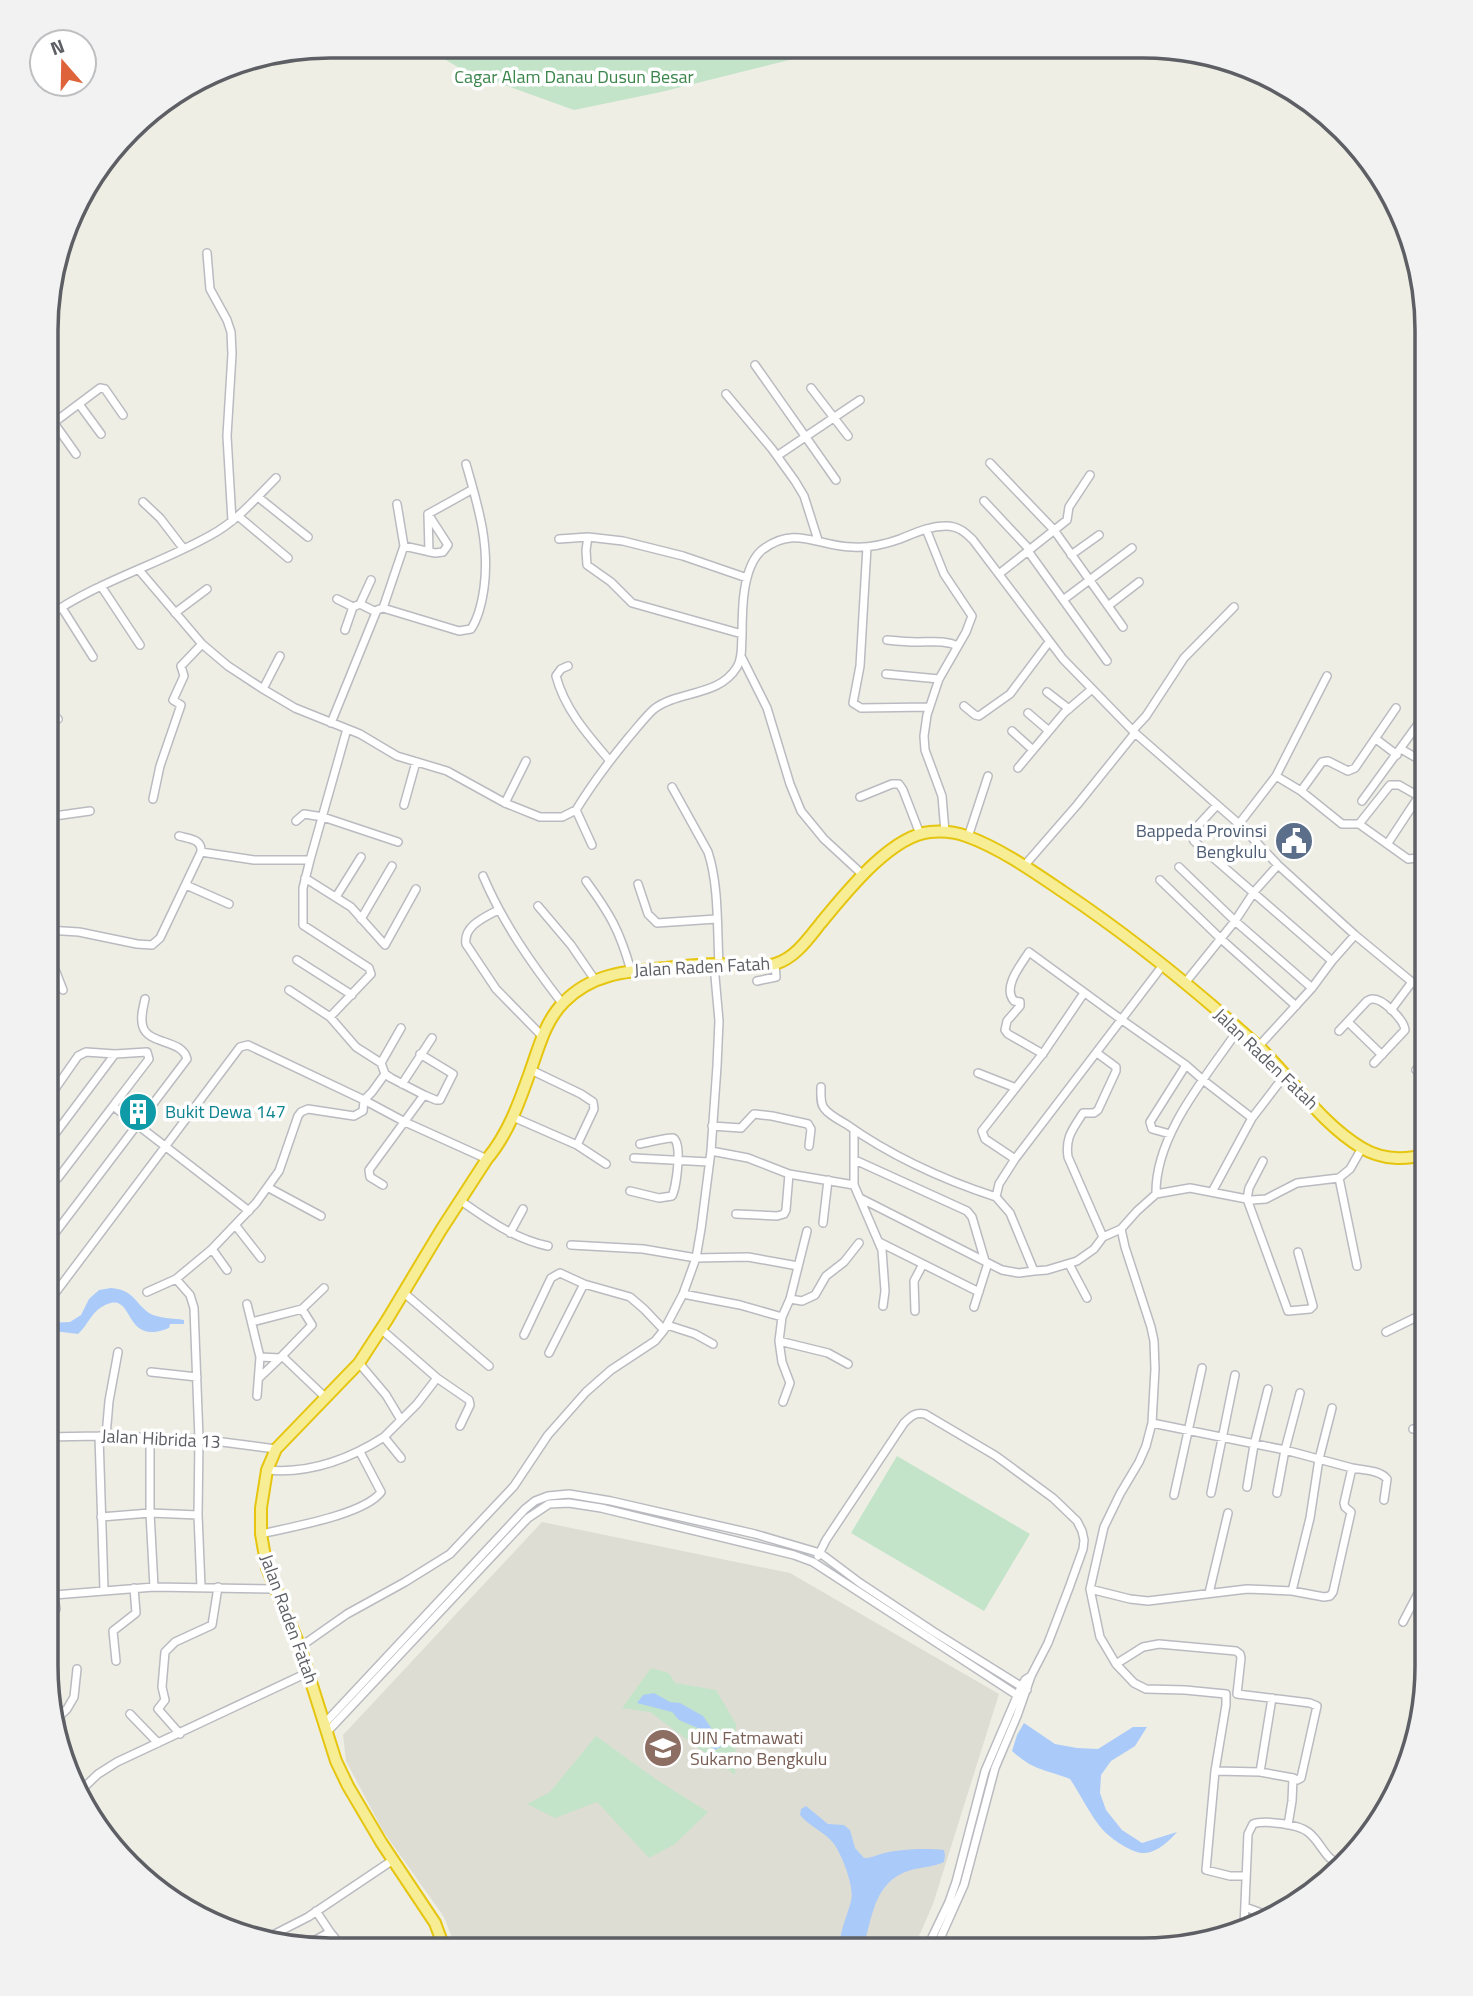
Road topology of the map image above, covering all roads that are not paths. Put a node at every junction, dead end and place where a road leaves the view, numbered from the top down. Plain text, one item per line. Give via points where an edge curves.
1 (207, 253) dead end
2 (755, 365) dead end
3 (811, 388) dead end
4 (726, 394) dead end
5 (860, 400) dead end
6 (79, 404) junction
7 (123, 415) dead end
8 (834, 417) junction
9 (58, 420) edge
10 (58, 433) edge
11 (101, 434) dead end
12 (806, 436) junction
13 (848, 436) dead end
14 (76, 454) dead end
15 (777, 456) junction
16 (990, 463) dead end
17 (466, 464) dead end
18 (1090, 475) dead end
19 (276, 478) dead end
20 (836, 480) dead end
21 (473, 489) junction
22 (258, 497) junction
23 (984, 501) dead end
24 (143, 502) dead end
25 (397, 504) dead end
26 (428, 514) junction
27 (235, 518) junction
28 (926, 529) junction
29 (1054, 530) junction
30 (1099, 535) dead end
31 (308, 537) dead end
32 (588, 537) junction
33 (559, 539) dead end
34 (818, 540) junction
35 (404, 546) junction
36 (867, 547) junction
37 (183, 548) junction
38 (1132, 548) dead end
39 (1029, 550) junction
40 (429, 552) junction
41 (1072, 555) junction
42 (288, 558) dead end
43 (139, 570) junction
44 (999, 573) junction
45 (747, 578) junction
46 (370, 580) dead end
47 (1090, 580) junction
48 (1139, 582) dead end
49 (100, 586) junction
50 (207, 589) dead end
51 (337, 599) dead end
52 (1063, 600) junction
53 (357, 605) junction
54 (1108, 606) junction
55 (1234, 607) dead end
56 (62, 608) junction
57 (58, 610) edge
58 (379, 610) junction
59 (175, 613) junction
60 (1123, 628) dead end
61 (345, 630) dead end
62 (742, 634) junction
63 (887, 640) dead end
64 (1049, 642) junction
65 (202, 644) junction
66 (140, 645) dead end
67 (958, 646) junction
68 (280, 656) dead end
69 (93, 657) dead end
70 (741, 658) junction
71 (1107, 661) dead end
72 (568, 666) dead end
73 (886, 674) dead end
74 (1328, 676) dead end
75 (939, 679) junction
76 (263, 689) junction
77 (1092, 689) junction
78 (1048, 692) dead end
79 (964, 706) dead end
80 (929, 707) junction
81 (1395, 708) dead end
82 (1069, 709) junction
83 (1028, 713) dead end
84 (331, 723) junction
85 (347, 729) junction
86 (1415, 729) edge
87 (1012, 731) dead end
88 (1049, 731) junction
89 (1134, 732) junction
90 (1376, 739) junction
91 (1033, 750) junction
92 (1399, 752) junction
93 (1415, 759) edge
94 (526, 761) dead end
95 (610, 761) junction
96 (416, 762) junction
97 (1018, 768) dead end
98 (988, 776) dead end
99 (1276, 776) junction
100 (671, 787) dead end
101 (1301, 791) junction
102 (1415, 794) edge
103 (860, 797) dead end
104 (153, 799) dead end
105 (1362, 801) dead end
106 (1415, 802) edge
107 (505, 803) junction
108 (404, 805) dead end
109 (1217, 805) junction
110 (576, 810) junction
111 (90, 811) dead end
112 (58, 815) edge
113 (323, 817) junction
114 (296, 821) dead end
115 (1239, 824) junction
116 (1359, 824) junction
117 (946, 832) junction
118 (920, 834) junction
119 (180, 836) dead end
120 (968, 837) junction
121 (398, 842) dead end
122 (1388, 843) junction
123 (592, 845) dead end
124 (201, 852) junction
125 (361, 857) dead end
126 (1415, 859) edge
127 (310, 860) junction
128 (1278, 864) junction
129 (392, 866) dead end
130 (1024, 866) junction
131 (1179, 867) dead end
132 (483, 876) dead end
133 (863, 876) junction
134 (305, 878) junction
135 (1160, 880) dead end
136 (586, 881) dead end
137 (638, 884) dead end
138 (186, 886) junction
139 (416, 889) dead end
140 (1254, 892) junction
141 (336, 897) junction
142 (229, 904) dead end
143 (538, 906) dead end
144 (498, 910) junction
145 (361, 919) junction
146 (716, 919) junction
147 (1235, 921) junction
148 (58, 931) edge
149 (1355, 935) junction
150 (1221, 939) junction
151 (297, 960) dead end
152 (1332, 961) junction
153 (716, 964) junction
154 (775, 964) junction
155 (1163, 964) junction
156 (631, 971) junction
157 (58, 977) edge
158 (595, 980) junction
159 (757, 981) dead end
160 (1185, 983) junction
161 (1414, 983) joint
162 (1312, 988) junction
163 (63, 990) dead end
164 (289, 990) dead end
165 (1084, 993) junction
166 (352, 995) junction
167 (145, 999) dead end
168 (562, 1003) junction
169 (1296, 1006) junction
170 (1391, 1010) junction
171 (330, 1017) junction
172 (1122, 1020) junction
173 (1348, 1022) junction
174 (401, 1028) dead end
175 (1238, 1030) junction
176 (1339, 1031) dead end
177 (542, 1036) junction
178 (432, 1038) dead end
179 (1258, 1047) junction
180 (1097, 1053) junction
181 (115, 1054) junction
182 (420, 1054) junction
183 (1043, 1054) junction
184 (1382, 1055) junction
185 (381, 1063) junction
186 (1374, 1063) dead end
187 (1186, 1065) junction
188 (531, 1070) junction
189 (978, 1073) dead end
190 (385, 1074) junction
191 (1285, 1075) junction
192 (1203, 1080) junction
193 (402, 1084) junction
194 (58, 1085) edge
195 (821, 1087) dead end
196 (1016, 1088) junction
197 (424, 1095) junction
198 (364, 1100) junction
199 (113, 1106) junction
200 (513, 1117) junction
201 (1252, 1118) junction
202 (405, 1122) junction
203 (138, 1125) junction
204 (712, 1126) junction
205 (58, 1128) edge
206 (854, 1130) junction
207 (1170, 1135) junction
208 (640, 1144) dead end
209 (577, 1145) junction
210 (809, 1146) dead end
211 (166, 1147) junction
212 (1362, 1148) junction
213 (711, 1151) junction
214 (1415, 1157) edge
215 (634, 1158) dead end
216 (487, 1159) junction
217 (1015, 1159) junction
218 (855, 1160) junction
219 (678, 1161) junction
220 (1263, 1161) dead end
221 (709, 1162) junction
222 (607, 1164) dead end
223 (789, 1174) junction
224 (58, 1178) edge
225 (1339, 1178) junction
226 (828, 1180) junction
227 (383, 1185) dead end
228 (854, 1185) junction
229 (269, 1188) junction
230 (630, 1191) dead end
231 (1212, 1192) junction
232 (1156, 1194) junction
233 (996, 1197) junction
234 (860, 1199) junction
235 (1247, 1199) junction
236 (461, 1201) junction
237 (523, 1209) dead end
238 (249, 1211) junction
239 (736, 1214) dead end
240 (321, 1216) dead end
241 (823, 1223) dead end
242 (236, 1226) junction
243 (58, 1229) edge
244 (1121, 1229) junction
245 (807, 1231) dead end
246 (510, 1233) junction
247 (1103, 1237) junction
248 (878, 1241) junction
249 (859, 1243) dead end
250 (571, 1245) dead end
251 (548, 1246) dead end
252 (212, 1249) junction
253 (1298, 1252) dead end
254 (261, 1258) dead end
255 (696, 1258) junction
256 (986, 1262) junction
257 (923, 1264) junction
258 (1069, 1264) junction
259 (798, 1266) junction
260 (1357, 1266) dead end
261 (226, 1270) dead end
262 (1034, 1271) junction
263 (176, 1279) junction
264 (584, 1284) junction
265 (58, 1286) edge
266 (324, 1288) dead end
267 (147, 1292) dead end
268 (403, 1292) junction
269 (979, 1292) junction
270 (683, 1294) junction
271 (1087, 1298) dead end
272 (790, 1299) junction
273 (247, 1304) dead end
274 (883, 1306) dead end
275 (974, 1307) dead end
276 (302, 1309) junction
277 (915, 1311) dead end
278 (782, 1317) junction
279 (1415, 1318) edge
280 (252, 1322) junction
281 (665, 1328) junction
282 (381, 1329) junction
283 (1386, 1332) dead end
284 (524, 1335) dead end
285 (779, 1341) junction
286 (713, 1343) dead end
287 (118, 1352) dead end
288 (549, 1353) dead end
289 (260, 1357) junction
290 (281, 1357) junction
291 (359, 1363) junction
292 (848, 1364) dead end
293 (489, 1366) dead end
294 (1202, 1368) dead end
295 (151, 1372) dead end
296 (1235, 1375) dead end
297 (197, 1377) junction
298 (258, 1378) junction
299 (437, 1378) junction
300 (1268, 1389) dead end
301 (1300, 1393) dead end
302 (257, 1396) dead end
303 (326, 1398) junction
304 (783, 1402) dead end
305 (1332, 1408) dead end
306 (401, 1420) junction
307 (1152, 1423) junction
308 (460, 1426) dead end
309 (1188, 1430) junction
310 (103, 1436) junction
311 (149, 1436) junction
312 (58, 1437) edge
313 (384, 1437) junction
314 (1221, 1438) junction
315 (199, 1439) junction
316 (1254, 1445) junction
317 (276, 1449) junction
318 (1285, 1450) junction
319 (360, 1452) junction
320 (401, 1458) dead end
321 (1319, 1459) junction
322 (1352, 1468) junction
323 (267, 1470) junction
324 (1247, 1487) dead end
325 (1211, 1493) dead end
326 (1277, 1493) dead end
327 (1174, 1495) dead end
328 (1384, 1500) dead end
329 (149, 1513) junction
330 (1228, 1513) dead end
331 (198, 1516) junction
332 (101, 1517) junction
333 (261, 1534) junction
334 (820, 1553) junction
335 (813, 1562) junction
336 (154, 1587) junction
337 (201, 1587) junction
338 (218, 1587) junction
339 (134, 1588) junction
340 (275, 1588) junction
341 (1090, 1589) junction
342 (104, 1590) junction
343 (1292, 1591) junction
344 (1209, 1593) junction
345 (58, 1595) edge
346 (1415, 1599) edge
347 (1403, 1622) dead end
348 (300, 1647) junction
349 (116, 1661) dead end
350 (1115, 1664) junction
351 (77, 1669) dead end
352 (309, 1672) junction
353 (1024, 1689) junction
354 (1226, 1694) junction
355 (1237, 1694) junction
356 (1019, 1698) junction
357 (1272, 1698) junction
358 (353, 1699) junction
359 (62, 1713) edge
360 (131, 1714) dead end
361 (327, 1727) junction
362 (180, 1734) junction
363 (158, 1743) junction
364 (1215, 1771) junction
365 (1260, 1772) junction
366 (1293, 1778) junction
367 (85, 1786) edge
368 (982, 1802) junction
369 (1288, 1825) junction
370 (393, 1860) junction
371 (1334, 1861) edge
372 (1246, 1876) junction
373 (1245, 1907) junction
374 (317, 1911) junction
375 (1260, 1912) edge
376 (1244, 1919) edge
377 (330, 1932) junction
378 (276, 1933) edge
379 (319, 1938) edge
380 (335, 1938) edge
381 (441, 1938) edge
382 (932, 1938) edge
383 (940, 1938) edge

1 - 27 street via 210,289 231,332 228,436
2 - 12 street
3 - 8 street
4 - 15 street
5 - 8 street
6 - 7 street via 103,388
6 - 9 street
6 - 11 street
8 - 12 street
8 - 13 street
10 - 14 street
12 - 15 street
12 - 20 street
15 - 34 street via 804,496
16 - 29 street
17 - 21 street
18 - 29 street via 1069,507 1067,520
19 - 22 street
21 - 26 street
21 - 58 street via 486,554 482,601 471,629 459,631
22 - 27 street
22 - 31 street
23 - 39 street
24 - 37 street
25 - 35 street
26 - 40 street
26 - 40 street via 448,545 443,552
27 - 37 street
27 - 42 street
28 - 36 street
28 - 44 street via 961,529
28 - 67 street via 944,574 972,616
29 - 39 street
29 - 41 street
30 - 41 street
32 - 33 street
32 - 45 street via 683,556
32 - 62 street via 587,565 632,603
34 - 36 street
34 - 45 street via 795,537 776,542 759,553
35 - 40 street
35 - 58 street
36 - 80 street via 863,634 853,703 861,708
37 - 43 street
38 - 47 street
39 - 44 street
39 - 52 street
41 - 47 street
43 - 49 street
43 - 59 street
44 - 64 street
45 - 62 street
46 - 53 street
47 - 52 street
47 - 54 street
48 - 54 street
49 - 56 street
49 - 66 street
50 - 59 street
51 - 53 street
52 - 71 street
53 - 58 street
53 - 61 street
54 - 60 street
55 - 89 street via 1184,658
56 - 57 street
56 - 69 street
58 - 84 street
59 - 65 street
62 - 70 street
63 - 67 street
64 - 77 street
64 - 79 street via 1002,701 979,716
65 - 76 street
65 - 104 street via 181,666 184,676 173,700 181,705
67 - 75 street
68 - 76 street
70 - 95 street via 721,683 656,708
70 - 133 street via 767,708 801,811
72 - 95 street via 556,676 559,685 579,724
73 - 75 street
74 - 99 street
75 - 80 street
76 - 84 street
77 - 82 street
77 - 89 street
78 - 82 street
80 - 117 street via 924,744 942,796
81 - 90 street
82 - 88 street
83 - 88 street
84 - 85 street
85 - 96 street
85 - 113 street
86 - 92 street
87 - 91 street
88 - 91 street
89 - 109 street
89 - 130 street
90 - 92 street
90 - 101 street via 1353,770 1322,762
91 - 97 street
92 - 93 street
92 - 105 street
94 - 107 street
95 - 110 street
96 - 107 street via 447,771
96 - 108 street
98 - 120 street
99 - 101 street
99 - 115 street
100 - 146 street via 709,857
101 - 116 street via 1342,824
102 - 116 street via 1390,785
103 - 118 street via 899,784
106 - 122 street
107 - 110 street via 550,818
109 - 115 street
109 - 140 street via 1192,832 1192,838
110 - 123 street
111 - 112 street
113 - 114 street via 304,814
113 - 121 street
113 - 127 street
115 - 128 street
116 - 122 street
117 - 118 highway, Jalan Raden Fatah
117 - 120 highway, Jalan Raden Fatah
118 - 133 highway, Jalan Raden Fatah via 891,850
119 - 124 street via 200,844
120 - 130 highway, Jalan Raden Fatah
122 - 126 street
124 - 127 street via 254,860
124 - 138 street
125 - 141 street
127 - 134 street
128 - 140 street
128 - 149 street
129 - 145 street
130 - 155 highway, Jalan Raden Fatah
131 - 147 street
132 - 144 street
133 - 154 highway, Jalan Raden Fatah via 799,949
134 - 141 street
134 - 166 street via 303,925 369,968 369,977
135 - 150 street
136 - 156 street via 618,930
137 - 146 street via 648,914 657,923
138 - 142 street
138 - 148 street via 152,945
139 - 145 street via 385,945
140 - 147 street
140 - 152 street
141 - 145 street
143 - 158 street
144 - 168 street
144 - 177 street via 467,932 466,944 496,989
146 - 153 street
147 - 150 street
147 - 162 street
149 - 152 street
149 - 161 street
150 - 160 street
150 - 169 street
151 - 166 street
152 - 162 street
153 - 154 highway, Jalan Raden Fatah
153 - 156 highway, Jalan Raden Fatah
153 - 204 street via 718,1066
154 - 159 street via 776,977
155 - 160 highway, Jalan Raden Fatah
155 - 172 street
156 - 158 highway, Jalan Raden Fatah
157 - 163 street
158 - 168 highway, Jalan Raden Fatah
160 - 175 highway, Jalan Raden Fatah
161 - 170 street
162 - 169 street
164 - 171 street
165 - 172 street
165 - 183 street
165 - 183 street via 1029,952 1013,979 1010,997 1020,1006 1005,1030
166 - 171 street
167 - 203 street via 145,1031 187,1057
168 - 177 highway, Jalan Raden Fatah
169 - 179 street
170 - 173 street via 1371,999
170 - 184 street via 1404,1021 1405,1030
171 - 185 street via 356,1047
172 - 180 street
172 - 187 street
173 - 176 street
173 - 184 street
174 - 185 street
175 - 179 highway, Jalan Raden Fatah
175 - 192 street
177 - 188 highway, Jalan Raden Fatah
178 - 182 street
179 - 191 highway, Jalan Raden Fatah
180 - 217 street
180 - 247 street via 1116,1067 1116,1072 1098,1110 1083,1112 1066,1145
181 - 194 street via 86,1052 78,1056
181 - 199 street via 144,1052 149,1059
181 - 205 street
182 - 193 street
182 - 197 street via 453,1074 440,1100
183 - 196 street
184 - 186 street
185 - 190 street
187 - 192 street
187 - 207 street via 1150,1122 1152,1129
188 - 200 highway, Jalan Raden Fatah
188 - 209 street via 593,1102
189 - 196 street
190 - 193 street
190 - 198 street
191 - 201 street
191 - 212 highway, Jalan Raden Fatah via 1341,1133
192 - 201 street
192 - 207 street
193 - 197 street
195 - 206 street via 826,1110
196 - 217 street via 982,1131 985,1139
197 - 202 street
198 - 202 street
198 - 211 street via 244,1045
198 - 229 street via 363,1111 354,1116 308,1109 301,1112
199 - 203 street
199 - 224 street
200 - 209 street
200 - 216 highway, Jalan Raden Fatah
201 - 231 street
202 - 216 street
202 - 227 street via 369,1170 370,1177
203 - 211 street
203 - 243 street
204 - 210 street via 741,1128 754,1114 772,1116 808,1124
204 - 213 street
206 - 218 street
206 - 233 street via 936,1174
207 - 232 street via 1156,1175
208 - 219 street via 674,1139
209 - 222 street
211 - 238 street
211 - 265 street
212 - 214 highway, Jalan Raden Fatah via 1391,1158
212 - 225 street
213 - 221 street
213 - 223 street via 748,1158
215 - 219 street
216 - 236 highway, Jalan Raden Fatah
217 - 233 street
218 - 228 street
218 - 256 street via 967,1211
219 - 221 street
219 - 230 street via 671,1196
220 - 235 street
221 - 255 street
223 - 226 street
223 - 239 street via 784,1214
225 - 235 street via 1305,1181 1266,1199
225 - 260 street
226 - 228 street
226 - 241 street
228 - 234 street
229 - 238 street
229 - 240 street
231 - 232 street via 1182,1188
231 - 235 street
232 - 244 street
233 - 262 street via 1010,1213
234 - 248 street
234 - 256 street
235 - 253 street via 1288,1311 1313,1306
236 - 246 street
236 - 268 highway, Jalan Raden Fatah
237 - 246 street
238 - 242 street
242 - 252 street
242 - 254 street
244 - 247 street
244 - 307 street via 1154,1341
245 - 259 street
246 - 251 street
247 - 258 street via 1086,1255
248 - 257 street
248 - 274 street via 884,1264
249 - 272 street via 826,1276 815,1295 802,1301
250 - 255 street via 626,1247
252 - 261 street
252 - 263 street
255 - 259 street via 748,1257
255 - 270 street
256 - 262 street via 1007,1272
256 - 269 street
257 - 269 street
257 - 277 street via 914,1281
258 - 262 street
258 - 271 street
259 - 272 street
263 - 267 street
263 - 297 street via 193,1302
264 - 281 street via 630,1297
264 - 284 street via 560,1273 551,1278
264 - 288 street
266 - 276 street
268 - 282 highway, Jalan Raden Fatah
268 - 293 street
269 - 275 street
270 - 278 street
270 - 281 street
272 - 278 street
273 - 280 street
276 - 280 street
276 - 290 street via 312,1326
278 - 285 street
279 - 283 street
280 - 289 street
281 - 286 street
281 - 348 street via 655,1341 586,1392 548,1435 514,1486 450,1554
282 - 291 highway, Jalan Raden Fatah
282 - 299 street
285 - 292 street via 828,1353
285 - 304 street via 790,1379
287 - 310 street
289 - 290 street
289 - 298 street
290 - 298 street
290 - 303 street
291 - 303 highway, Jalan Raden Fatah
291 - 306 street
294 - 309 street
295 - 297 street
296 - 314 street
297 - 315 street
298 - 302 street
299 - 306 street
299 - 308 street via 469,1400
300 - 316 street
301 - 318 street
303 - 317 highway, Jalan Raden Fatah
305 - 321 street
306 - 313 street
307 - 309 street
307 - 341 street via 1139,1462 1104,1527
309 - 314 street
309 - 327 street
310 - 311 street, Jalan Hibrida 13
310 - 312 street, Jalan Hibrida 13
310 - 332 street
311 - 315 street, Jalan Hibrida 13
311 - 329 street
313 - 319 street
313 - 320 street
314 - 316 street
314 - 325 street
315 - 317 street, Jalan Hibrida 13
315 - 331 street
316 - 318 street
316 - 324 street
317 - 323 highway, Jalan Raden Fatah
318 - 321 street
318 - 326 street
319 - 323 street via 312,1468
319 - 333 street via 381,1492 376,1498 331,1517
321 - 322 street
321 - 343 street
322 - 328 street via 1386,1476
322 - 343 street via 1344,1503 1351,1511 1333,1592 1324,1597
323 - 333 highway, Jalan Raden Fatah
329 - 331 street
329 - 332 street
329 - 336 street
330 - 344 street
331 - 337 street
332 - 342 street
333 - 340 highway, Jalan Raden Fatah
334 - 335 street
334 - 353 street
334 - 353 street via 904,1423 915,1414 925,1414 996,1456 1054,1498 1082,1531 1083,1549 1069,1588
334 - 358 street via 611,1501 569,1494 548,1496 525,1509
335 - 356 street
335 - 358 street via 601,1508 549,1504 528,1518
336 - 337 street
336 - 339 street
337 - 338 street
338 - 340 street
338 - 362 street via 212,1625 165,1651 162,1687 166,1700 158,1711
339 - 342 street
339 - 349 street via 136,1613 113,1631
340 - 348 highway, Jalan Raden Fatah
341 - 344 street via 1139,1601
341 - 350 street via 1100,1636
342 - 345 street
343 - 344 street
346 - 347 street
348 - 352 highway, Jalan Raden Fatah
350 - 354 street via 1146,1689
350 - 355 street via 1143,1647 1159,1644 1236,1651 1241,1658
351 - 359 street via 74,1697
352 - 361 highway, Jalan Raden Fatah
352 - 362 street
353 - 356 street
354 - 355 street
354 - 364 street
355 - 357 street
356 - 368 street via 1017,1716
357 - 365 street
357 - 366 street via 1317,1706 1301,1778
358 - 361 street
360 - 363 street
361 - 370 highway, Jalan Raden Fatah via 348,1786
362 - 363 street
363 - 367 street via 107,1768
364 - 365 street
364 - 372 street via 1206,1870
365 - 366 street
366 - 369 street
368 - 382 street via 949,1902
368 - 383 street via 964,1885
369 - 371 street via 1307,1832
369 - 372 street via 1257,1822 1250,1828
370 - 374 street
370 - 381 highway, Jalan Raden Fatah
372 - 373 street
373 - 375 street
373 - 376 street
374 - 377 street
374 - 378 street
377 - 379 street
377 - 380 street

